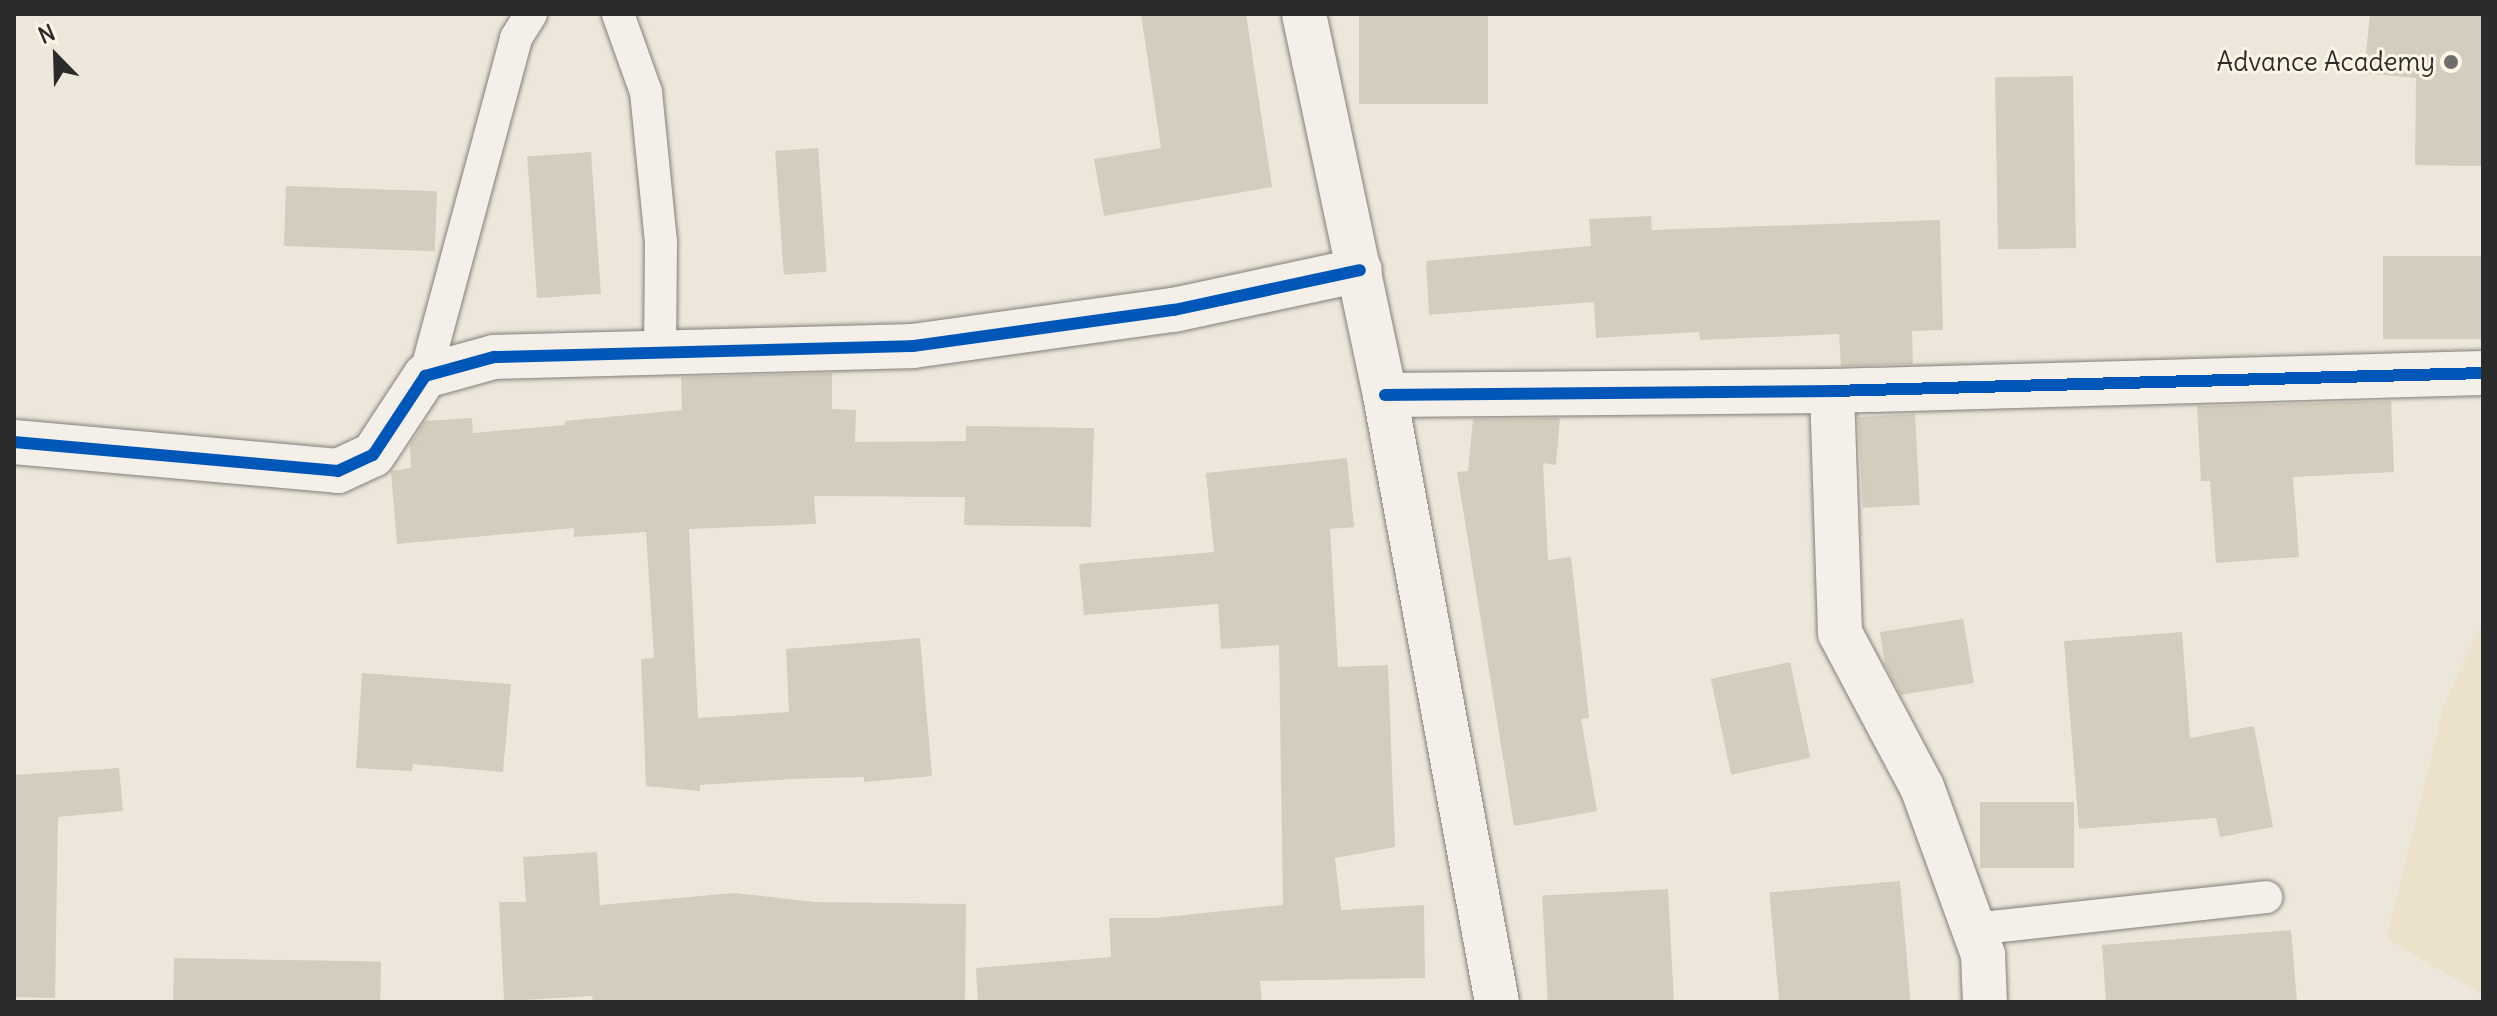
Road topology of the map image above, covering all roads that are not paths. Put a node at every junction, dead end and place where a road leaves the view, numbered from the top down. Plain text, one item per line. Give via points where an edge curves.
1 (531, 14) edge
2 (618, 14) edge
3 (1304, 14) edge
4 (1360, 270) junction
5 (660, 350) junction
6 (2483, 373) edge
7 (425, 376) junction
8 (1832, 391) junction
9 (1385, 395) junction
10 (14, 442) edge
11 (2266, 897) dead end
12 (1973, 929) junction
13 (1497, 1002) edge
14 (1985, 1002) edge

1 - 7 lane via 516,38
2 - 5 lane via 646,92 661,242
3 - 4 street
4 - 5 street via 1174,310 913,346
4 - 9 street
5 - 7 street via 494,357
6 - 8 street
7 - 10 street via 373,455 338,471
8 - 9 street
8 - 12 street via 1840,633 1922,787
9 - 13 street
11 - 12 lane
12 - 14 street via 1983,955

